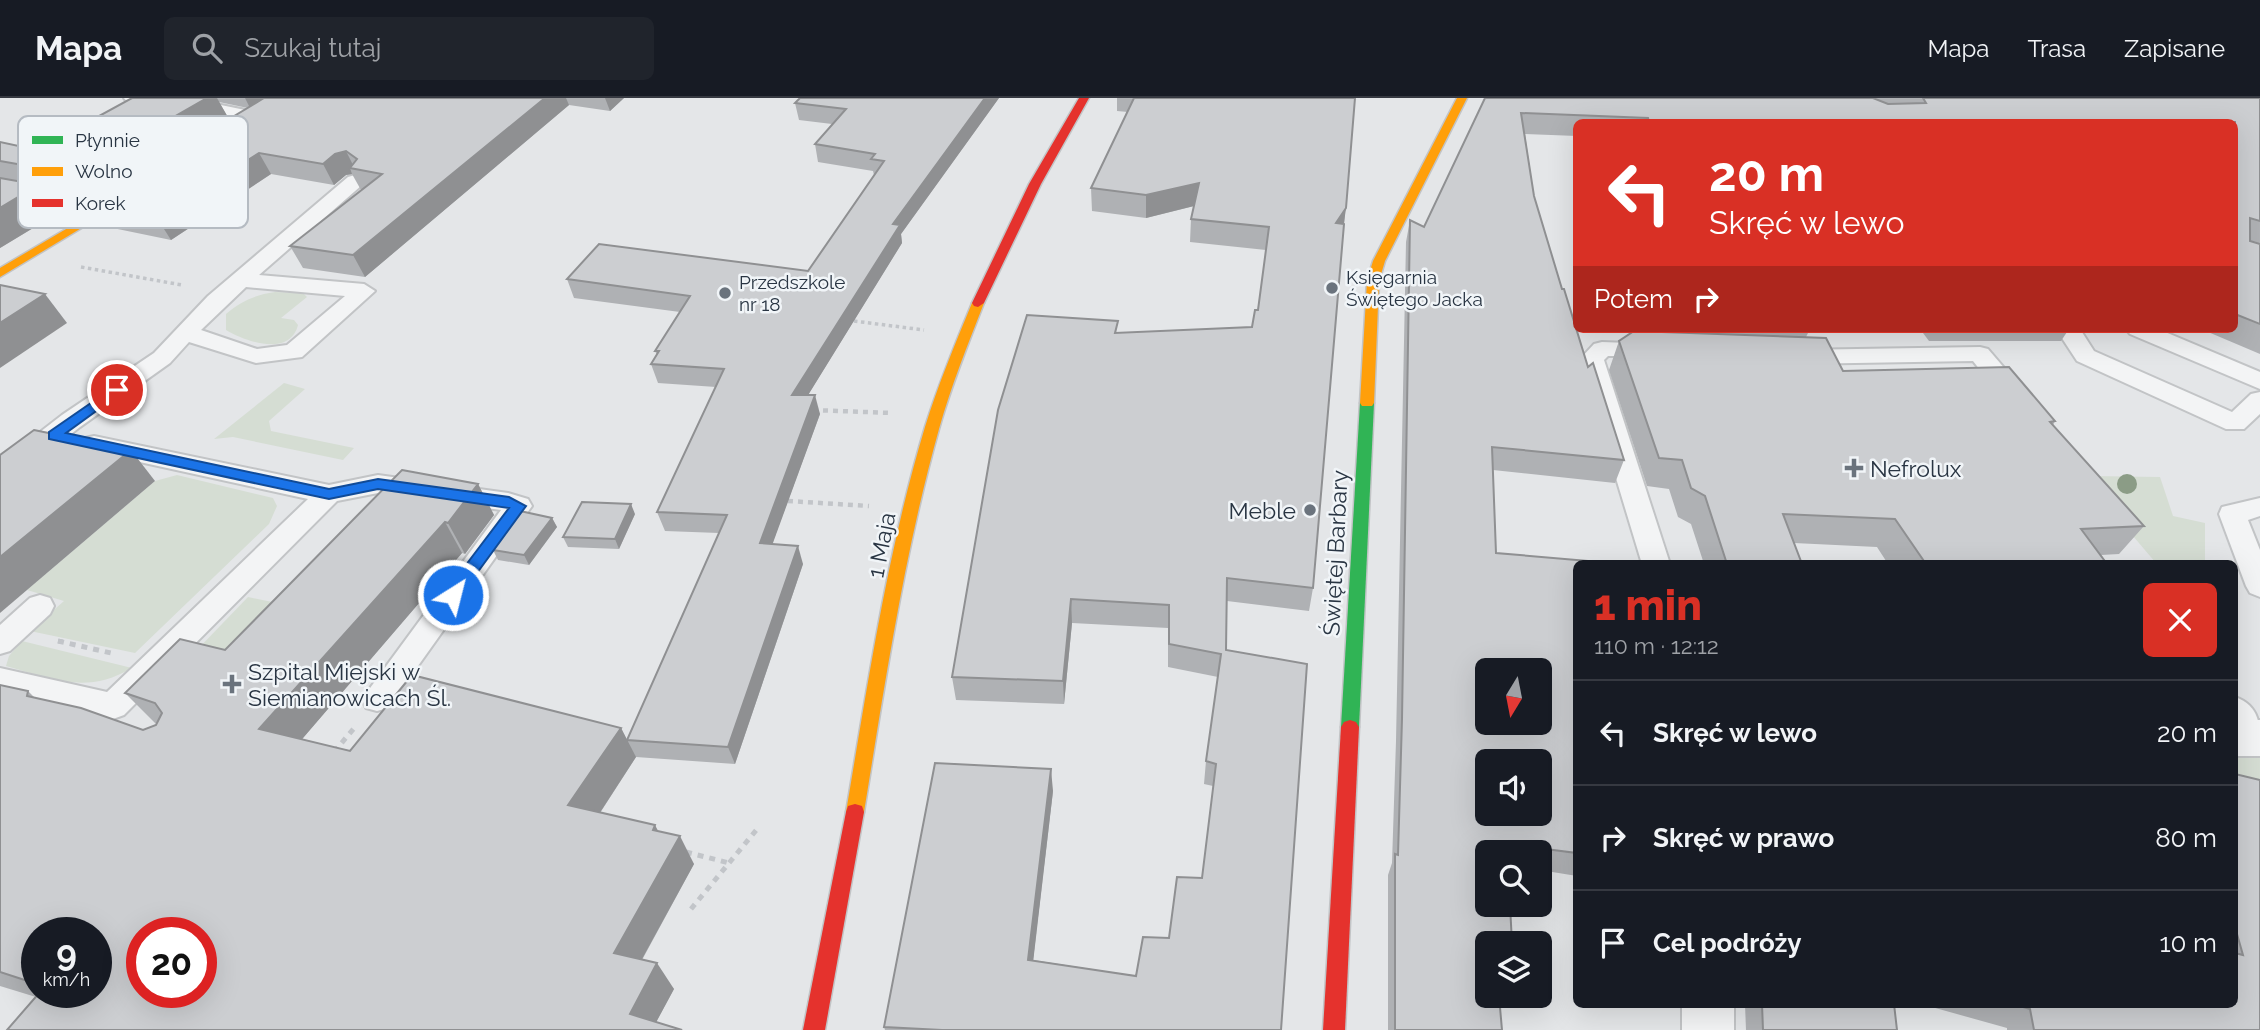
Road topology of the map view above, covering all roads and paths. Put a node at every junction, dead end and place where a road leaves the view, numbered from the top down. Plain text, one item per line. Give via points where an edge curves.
1 (133, 98) edge
2 (1084, 98) edge
3 (1462, 98) edge
4 (264, 114) joint
5 (248, 124) edge
6 (355, 181) edge
7 (0, 193) edge
8 (18, 196) edge
9 (75, 228) edge
10 (70, 265) dead end
11 (0, 273) edge
12 (242, 280) junction
13 (854, 321) edge
14 (932, 332) dead end
15 (186, 333) junction
16 (2071, 333) edge
17 (2147, 333) edge
18 (1679, 352) edge
19 (1776, 356) edge
20 (2260, 381) edge
21 (2260, 400) edge
22 (809, 410) edge
23 (898, 413) dead end
24 (2031, 417) edge
25 (54, 435) junction
26 (0, 477) edge
27 (329, 494) junction
28 (788, 501) dead end
29 (870, 506) dead end
30 (2260, 507) edge
31 (1655, 560) edge
32 (2260, 586) edge
33 (40, 606) dead end
34 (6, 637) edge
35 (114, 654) dead end
36 (0, 680) edge
37 (377, 699) dead end
38 (329, 759) edge
39 (339, 761) edge
40 (758, 828) dead end
41 (676, 849) edge
42 (729, 863) junction
43 (691, 909) dead end
44 (1708, 1008) edge
45 (814, 1030) edge
46 (1334, 1030) edge
47 (1708, 1030) edge

1 - 4 lane
2 - 45 street, 1 Maja via 964,329 920,460
3 - 46 street, Świętej Barbary via 1373,281
4 - 5 street
6 - 12 lane
7 - 8 lane
9 - 11 street
10 - 12 path via 197,287
12 - 15 lane
12 - 15 lane via 364,292 294,352 256,356
13 - 14 path
15 - 25 lane via 162,358
16 - 21 lane via 2085,356 2235,423
17 - 20 lane
18 - 31 lane via 1602,349 1592,359
19 - 24 lane via 1980,354
22 - 23 path
25 - 26 lane
25 - 27 lane
27 - 36 lane via 120,718
27 - 37 lane via 378,484 519,506
28 - 29 path
30 - 32 lane via 2232,514
33 - 34 lane
34 - 35 path
38 - 39 path
40 - 42 path
41 - 42 path
42 - 43 path
44 - 47 street

